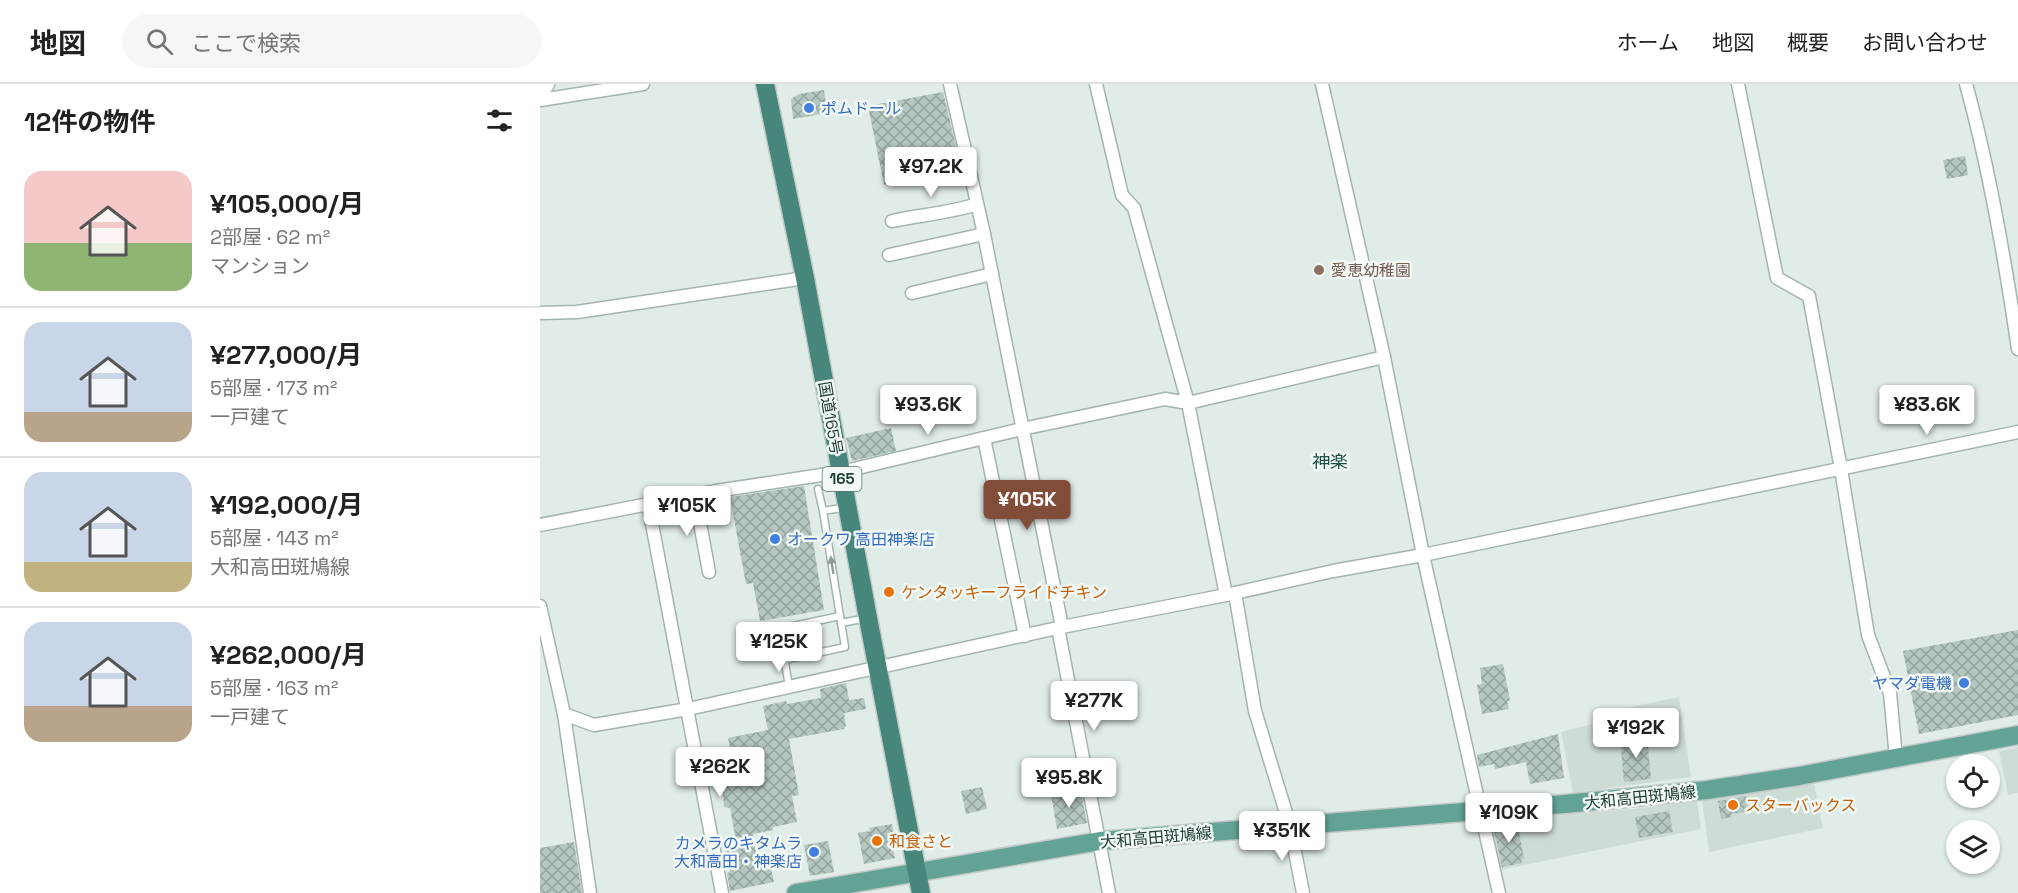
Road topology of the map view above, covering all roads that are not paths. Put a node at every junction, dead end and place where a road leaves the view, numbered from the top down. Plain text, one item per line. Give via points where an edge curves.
1 (545, 84) edge
2 (644, 84) edge
3 (765, 84) edge
4 (950, 84) edge
5 (1096, 84) edge
6 (1322, 84) edge
7 (1738, 84) edge
8 (1966, 84) edge
9 (540, 92) edge
10 (540, 100) edge
11 (977, 204) junction
12 (892, 221) dead end
13 (984, 234) junction
14 (889, 255) dead end
15 (992, 274) junction
16 (805, 278) junction
17 (912, 293) dead end
18 (540, 313) edge
19 (2018, 349) edge
20 (1384, 357) junction
21 (1188, 403) junction
22 (1022, 429) junction
23 (2018, 432) edge
24 (984, 438) junction
25 (1841, 469) junction
26 (841, 472) junction
27 (818, 489) dead end
28 (695, 496) junction
29 (648, 503) junction
30 (847, 507) junction
31 (823, 511) junction
32 (540, 525) edge
33 (1423, 555) junction
34 (709, 572) dead end
35 (1230, 594) junction
36 (540, 606) edge
37 (868, 618) junction
38 (841, 619) junction
39 (1060, 628) junction
40 (1025, 636) junction
41 (784, 660) junction
42 (878, 668) junction
43 (789, 686) junction
44 (688, 709) junction
45 (564, 714) junction
46 (2018, 735) edge
47 (1896, 758) junction
48 (1480, 811) junction
49 (1290, 826) junction
50 (1100, 841) junction
51 (918, 873) junction
52 (590, 893) edge
53 (722, 893) edge
54 (796, 893) edge
55 (921, 893) edge
56 (1109, 893) edge
57 (1303, 893) edge
58 (1499, 893) edge

1 - 9 main road
2 - 10 street
3 - 16 highway, 国道165号 / 165
4 - 11 street
5 - 21 street via 1122,195 1134,208
6 - 20 street
7 - 25 street via 1777,278 1809,296
8 - 19 street via 1982,140
11 - 12 street
11 - 13 street
13 - 14 street
13 - 15 street
15 - 17 street
15 - 22 street
16 - 18 street via 577,312
16 - 26 highway, 国道165号 / 165
20 - 21 street
20 - 33 street
21 - 22 street via 1165,399
21 - 35 street
22 - 24 street
22 - 39 street
23 - 25 street
24 - 26 street
24 - 40 street
25 - 33 street
25 - 47 street via 1868,635 1890,693
26 - 28 street
26 - 30 highway, 国道165号 / 165
27 - 31 lane
28 - 29 street
28 - 34 street
29 - 32 street
29 - 44 street
30 - 31 lane
30 - 37 highway, 国道165号 / 165
38 -> 31 lane
33 - 35 street
33 - 48 street
35 - 39 street
35 - 49 street via 1255,711
36 - 45 street
37 - 38 lane
37 - 42 highway, 国道165号 / 165
38 - 41 lane via 845,647
38 - 41 lane via 778,629
39 - 40 street
39 - 50 street
40 - 42 street
41 - 43 lane
42 - 43 street
42 - 51 highway, 国道165号 / 165
43 - 44 street
44 - 45 street via 594,725
44 - 53 street
45 - 52 street
46 - 47 main road, 大和高田斑鳩線
47 - 48 main road, 大和高田斑鳩線 via 1707,790
48 - 49 main road, 大和高田斑鳩線
48 - 58 street
49 - 50 main road, 大和高田斑鳩線
49 - 57 street
50 - 51 main road, 大和高田斑鳩線
50 - 56 street
51 - 54 main road, 大和高田斑鳩線
51 - 55 highway, 国道165号 / 165

